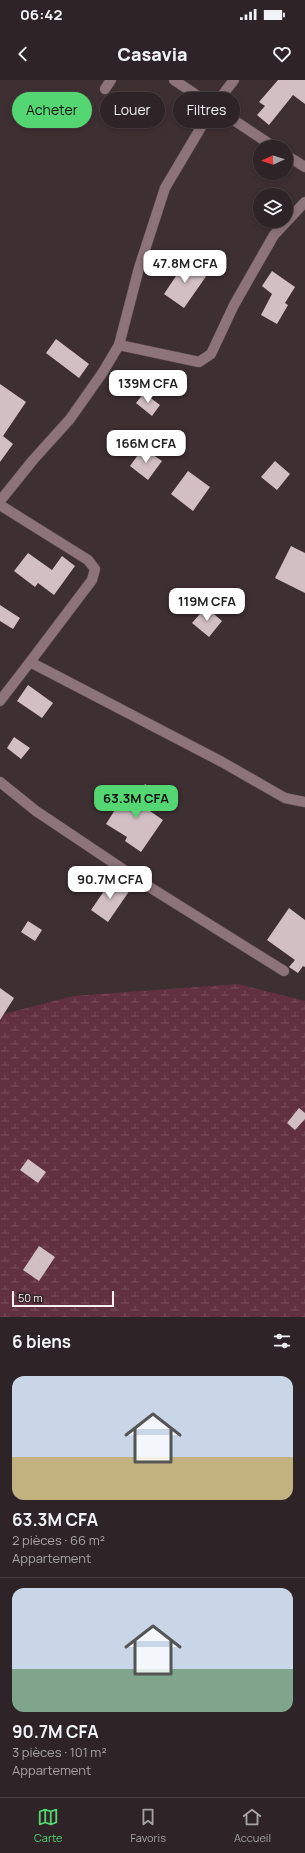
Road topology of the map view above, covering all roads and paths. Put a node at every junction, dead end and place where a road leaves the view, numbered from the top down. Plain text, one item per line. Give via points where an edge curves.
1 (111, 80) edge
2 (174, 80) edge
3 (234, 80) edge
4 (104, 89) dead end
5 (191, 92) edge
6 (225, 92) edge
7 (240, 125) edge
8 (201, 128) edge
9 (263, 140) edge
10 (293, 159) edge
11 (305, 167) edge
12 (305, 202) edge
13 (119, 345) junction
14 (0, 501) edge
15 (0, 505) edge
16 (30, 662) junction
17 (0, 701) edge
18 (0, 782) edge
19 (305, 802) edge
20 (284, 971) dead end

1 - 4 street
2 - 5 street
3 - 6 street
7 - 9 street
8 - 13 street via 165,188 139,268
10 - 11 street
12 - 13 street via 274,235 234,305 211,354 199,362
13 - 14 street via 70,419
15 - 16 street via 88,560 95,569 92,580
16 - 17 street
16 - 19 street via 222,762 285,798
18 - 20 street via 36,811 151,888

